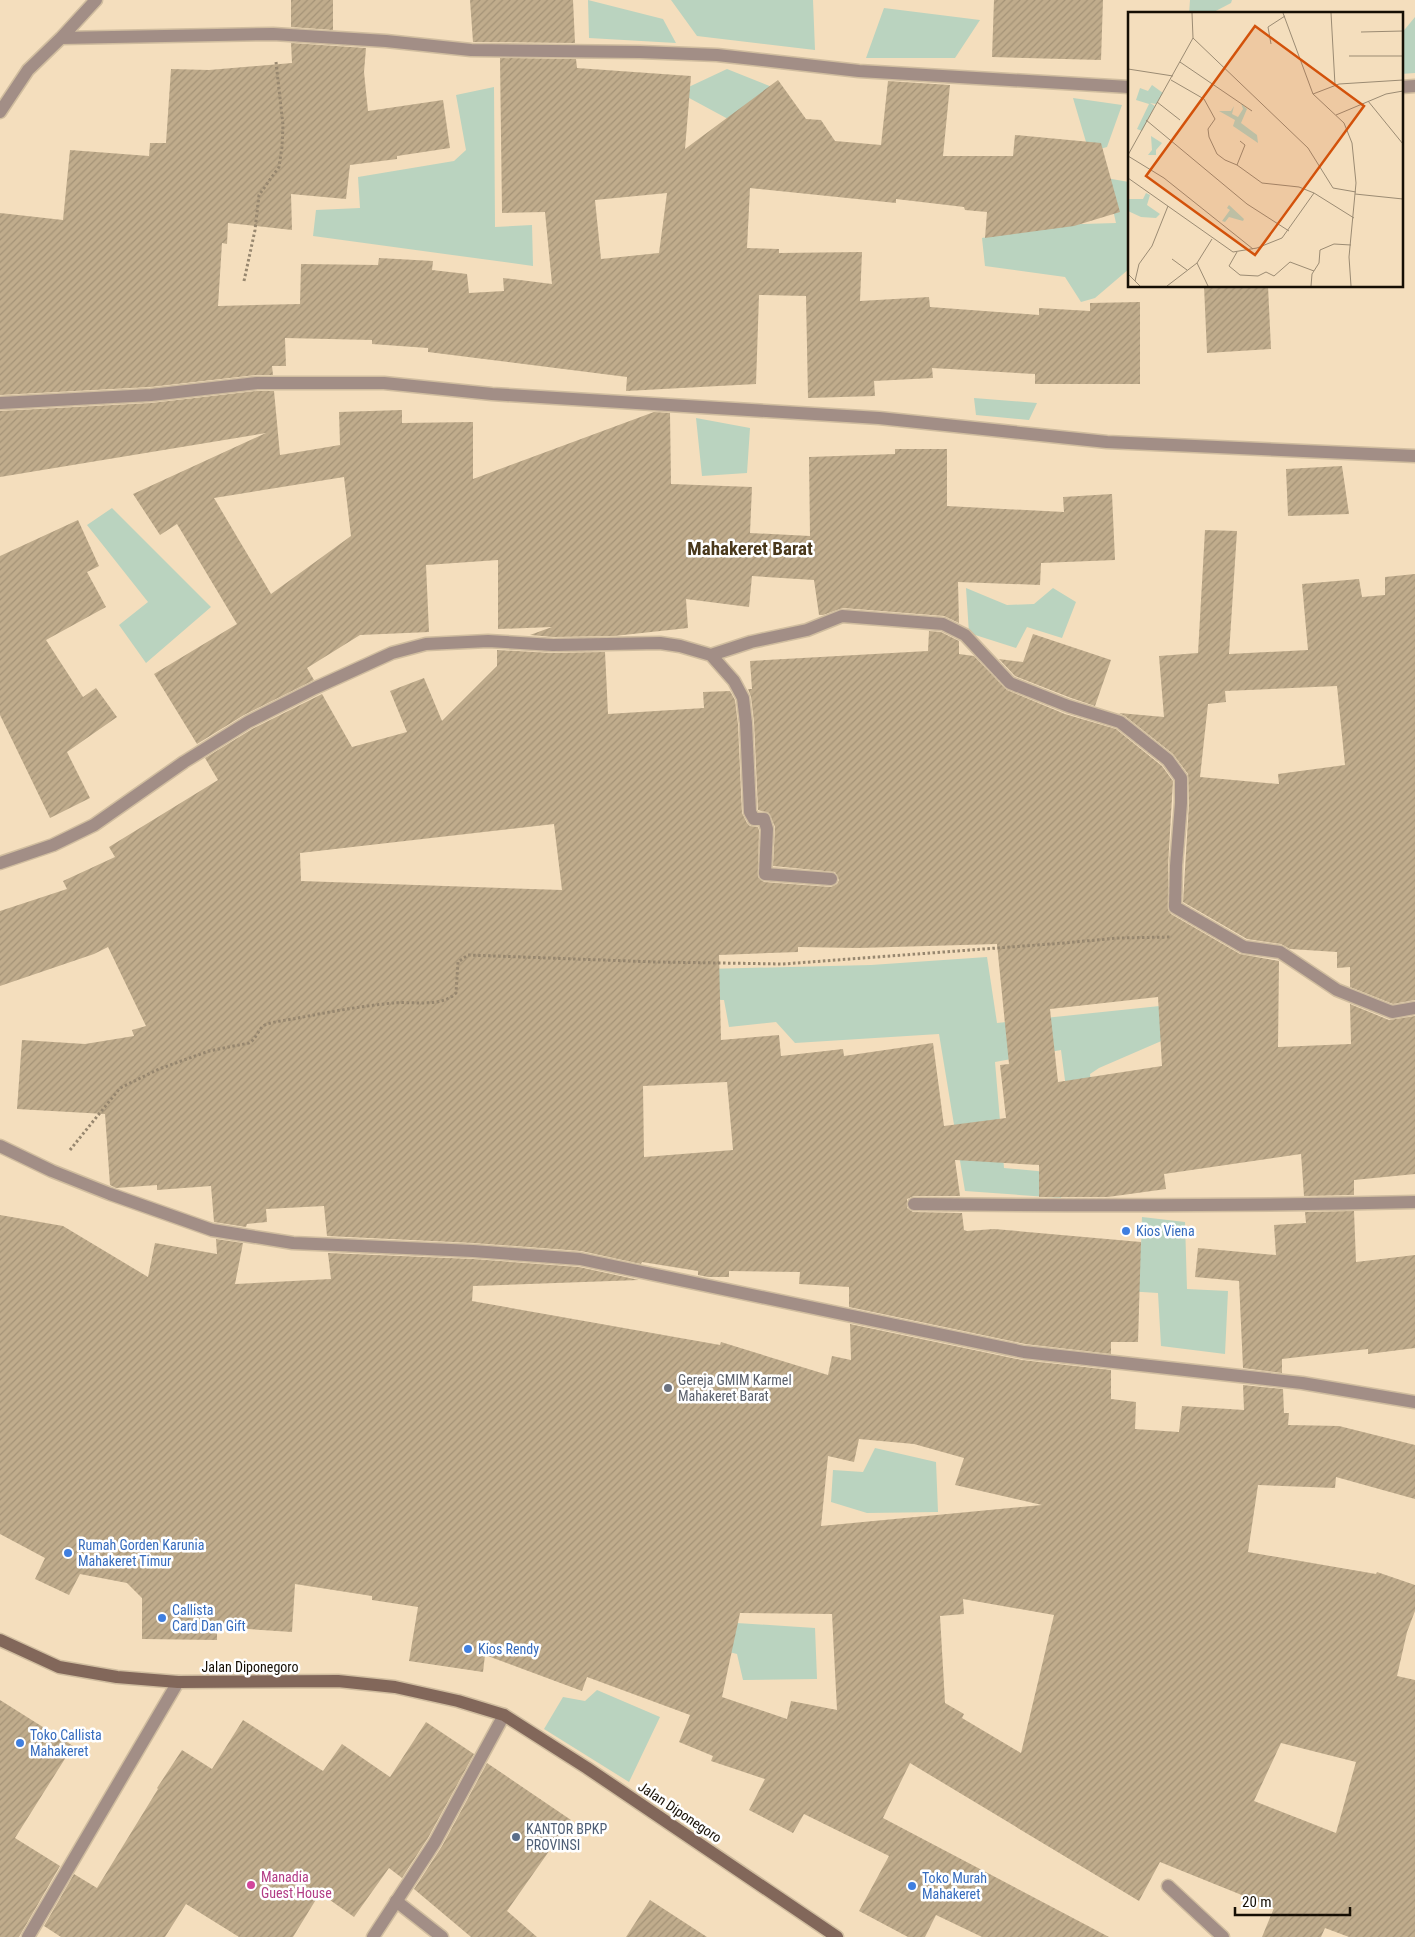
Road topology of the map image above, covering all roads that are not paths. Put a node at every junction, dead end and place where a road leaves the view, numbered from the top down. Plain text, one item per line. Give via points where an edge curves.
1 (96, 0) edge
2 (62, 38) junction
3 (1415, 86) edge
4 (1402, 87) edge
5 (1128, 88) edge
6 (0, 112) edge
7 (0, 402) edge
8 (1415, 456) edge
9 (711, 655) junction
10 (0, 864) edge
11 (831, 879) dead end
12 (1415, 1008) edge
13 (0, 1146) edge
14 (1415, 1202) edge
15 (914, 1204) dead end
16 (1415, 1402) edge
17 (0, 1640) edge
18 (178, 1682) junction
19 (504, 1715) junction
20 (1168, 1886) dead end
21 (396, 1901) junction
22 (28, 1937) edge
23 (373, 1937) edge
24 (442, 1937) edge
25 (837, 1937) edge
26 (1223, 1937) edge

1 - 2 street
2 - 5 street via 273,34 471,50 717,55 859,71
2 - 6 street via 28,70
3 - 4 street
7 - 8 street via 151,395 257,383 384,383 492,394 879,418 1107,442
9 - 10 street via 660,644 554,645 488,641 426,644 392,653 248,722 94,825 53,846
9 - 11 street via 734,681 743,698 750,812 754,819 764,819 767,829 766,874
9 - 12 street via 807,630 842,616 943,624 965,634 1010,683 1120,722 1168,760 1181,778 1176,907 1244,947 1280,952 1337,990 1392,1012
13 - 16 street via 52,1171 181,1220 252,1238 294,1244 580,1259 1024,1352 1302,1383
14 - 15 street via 1226,1206
17 - 18 main road, Jalan Diponegoro via 59,1667 117,1677
18 - 19 main road, Jalan Diponegoro via 338,1681 458,1700
18 - 22 street
19 - 21 street via 436,1842
19 - 25 main road, Jalan Diponegoro
20 - 26 street
21 - 23 street
21 - 24 street

